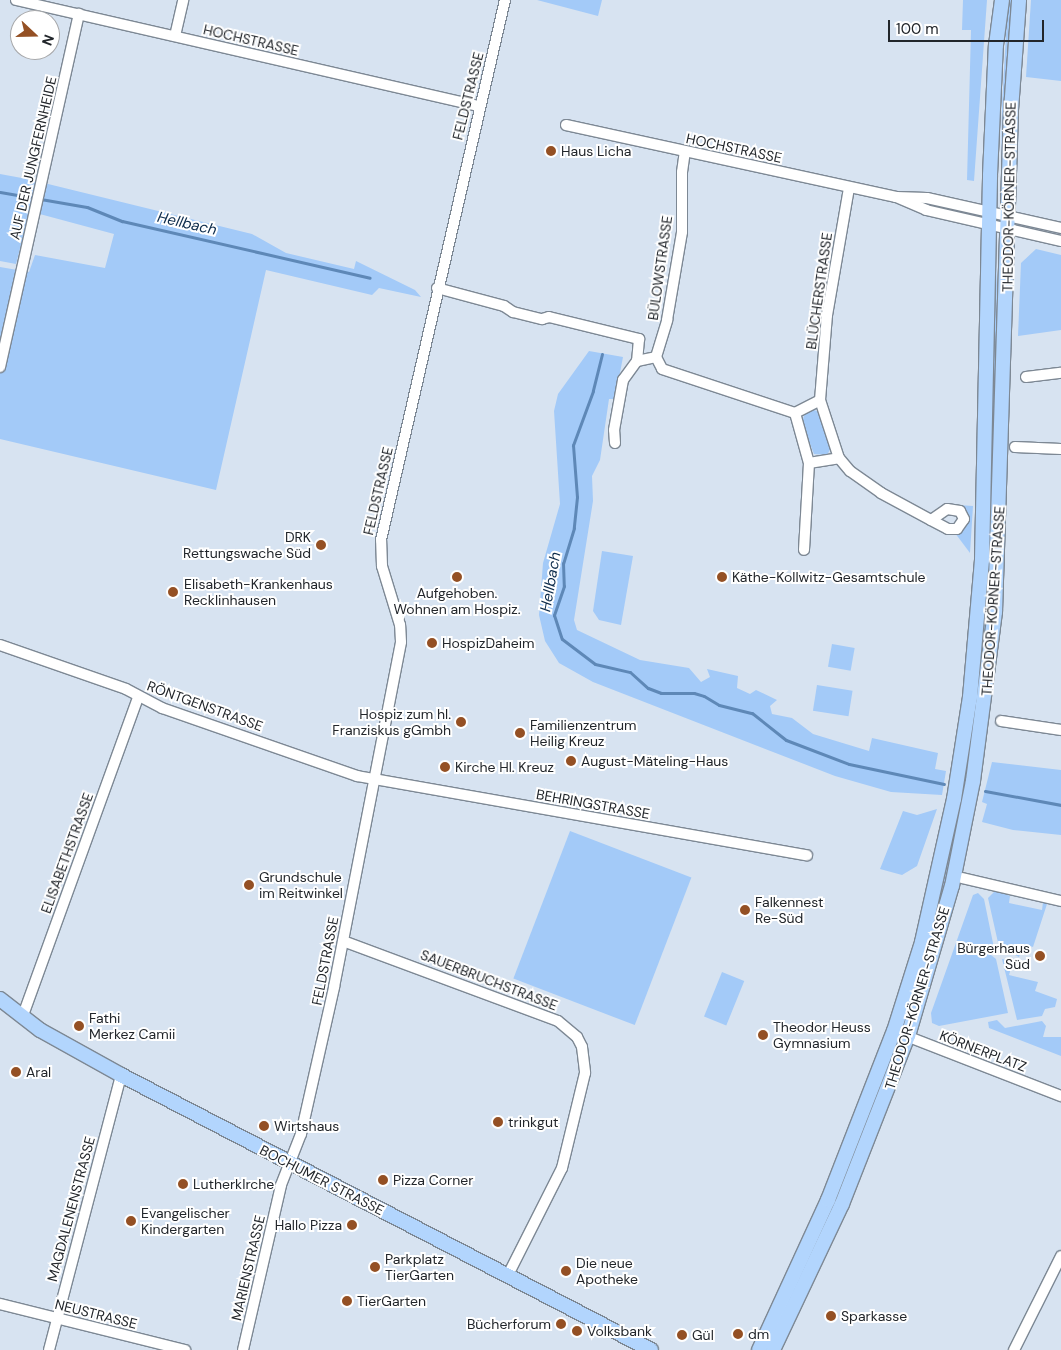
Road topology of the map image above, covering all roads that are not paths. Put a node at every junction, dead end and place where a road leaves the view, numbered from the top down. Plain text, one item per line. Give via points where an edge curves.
1 (16, 0) edge
2 (183, 0) edge
3 (505, 0) edge
4 (1002, 0) edge
5 (1019, 0) edge
6 (80, 14) junction
7 (175, 36) junction
8 (480, 106) junction
9 (566, 126) dead end
10 (685, 151) junction
11 (849, 188) junction
12 (896, 197) junction
13 (989, 211) junction
14 (1009, 214) junction
15 (989, 227) junction
16 (1061, 228) edge
17 (1008, 231) junction
18 (1061, 241) edge
19 (437, 288) junction
20 (656, 357) junction
21 (637, 361) junction
22 (0, 367) edge
23 (1061, 373) edge
24 (1026, 377) dead end
25 (820, 400) junction
26 (795, 413) junction
27 (615, 443) dead end
28 (1016, 447) dead end
29 (1061, 449) edge
30 (839, 458) junction
31 (809, 463) junction
32 (931, 520) dead end
33 (804, 550) dead end
34 (0, 645) edge
35 (138, 697) junction
36 (1001, 721) dead end
37 (1061, 730) edge
38 (374, 780) junction
39 (807, 855) dead end
40 (962, 878) dead end
41 (1061, 901) edge
42 (343, 941) junction
43 (0, 999) edge
44 (22, 1018) junction
45 (894, 1031) junction
46 (908, 1036) junction
47 (121, 1075) junction
48 (1061, 1096) edge
49 (290, 1164) junction
50 (837, 1178) junction
51 (851, 1183) junction
52 (1061, 1256) edge
53 (507, 1277) junction
54 (0, 1304) edge
55 (56, 1318) junction
56 (48, 1350) edge
57 (185, 1350) edge
58 (243, 1350) edge
59 (649, 1350) edge
60 (759, 1350) edge
61 (773, 1350) edge
62 (1014, 1350) edge

1 - 6 street, HOCHSTRASSE
2 - 7 street
3 - 8 street, FELDSTRASSE
4 - 13 main road, THEODOR-KÖRNER-STRASSE via 996,45
5 - 14 main road, THEODOR-KÖRNER-STRASSE via 1011,110
6 - 7 street, HOCHSTRASSE
6 - 22 street, AUF DER JUNGFERNHEIDE
7 - 8 street, HOCHSTRASSE
8 - 19 street, FELDSTRASSE
9 - 10 street, HOCHSTRASSE
10 - 11 street, HOCHSTRASSE
10 - 20 street, BÜLOWSTRASSE via 682,232 667,320
11 - 12 street, HOCHSTRASSE
11 - 25 street, BLÜCHERSTRASSE via 826,315
12 - 13 street, HOCHSTRASSE via 928,198
12 - 15 street, HOCHSTRASSE via 926,210
13 - 14 street, HOCHSTRASSE
13 - 15 main road, THEODOR-KÖRNER-STRASSE
14 - 16 street, HOCHSTRASSE
14 - 17 main road, THEODOR-KÖRNER-STRASSE
15 - 17 street, HOCHSTRASSE
15 - 45 main road, THEODOR-KÖRNER-STRASSE via 983,532 970,697 948,835 922,942
17 - 18 street, HOCHSTRASSE
17 - 46 main road, THEODOR-KÖRNER-STRASSE via 998,546 985,703 952,886
19 - 21 street via 504,306 520,314 542,319 549,317 639,339
19 - 38 street, FELDSTRASSE via 380,548 400,625 401,642
20 - 21 street
20 - 26 street via 662,368
21 - 27 street via 623,380 614,430
23 - 24 street
25 - 26 street
25 - 30 street, BLÜCHERSTRASSE
26 - 31 street
28 - 29 street
30 - 31 street
30 - 32 street via 881,493
31 - 33 street
34 - 35 street, RÖNTGENSTRASSE via 126,689
35 - 38 street, RÖNTGENSTRASSE
35 - 44 street, ELISABETHSTRASSE
36 - 37 street
38 - 39 street, BEHRINGSTRASSE
38 - 42 street, FELDSTRASSE
40 - 41 street
42 - 49 street, FELDSTRASSE via 316,1074
42 - 53 street, SAUERBRUCHSTRASSE via 558,1021 577,1037 582,1047 585,1073 562,1168
43 - 44 main road, BOCHUMER STRASSE
44 - 47 main road, BOCHUMER STRASSE
45 - 46 street, KÖRNERPLATZ
45 - 50 main road, THEODOR-KÖRNER-STRASSE
46 - 48 street, KÖRNERPLATZ
46 - 51 main road, THEODOR-KÖRNER-STRASSE
47 - 49 main road, BOCHUMER STRASSE
47 - 55 street, MAGDALENENSTRASSE
49 - 53 main road, BOCHUMER STRASSE
49 - 58 street, MARIENSTRASSE via 281,1185
50 - 51 main road
50 - 60 main road, THEODOR-KÖRNER-STRASSE
51 - 61 main road, THEODOR-KÖRNER-STRASSE
52 - 62 street
53 - 59 main road, BOCHUMER STRASSE
54 - 55 street, NEUSTRASSE
55 - 56 street, MAGDALENENSTRASSE
55 - 57 street, NEUSTRASSE

